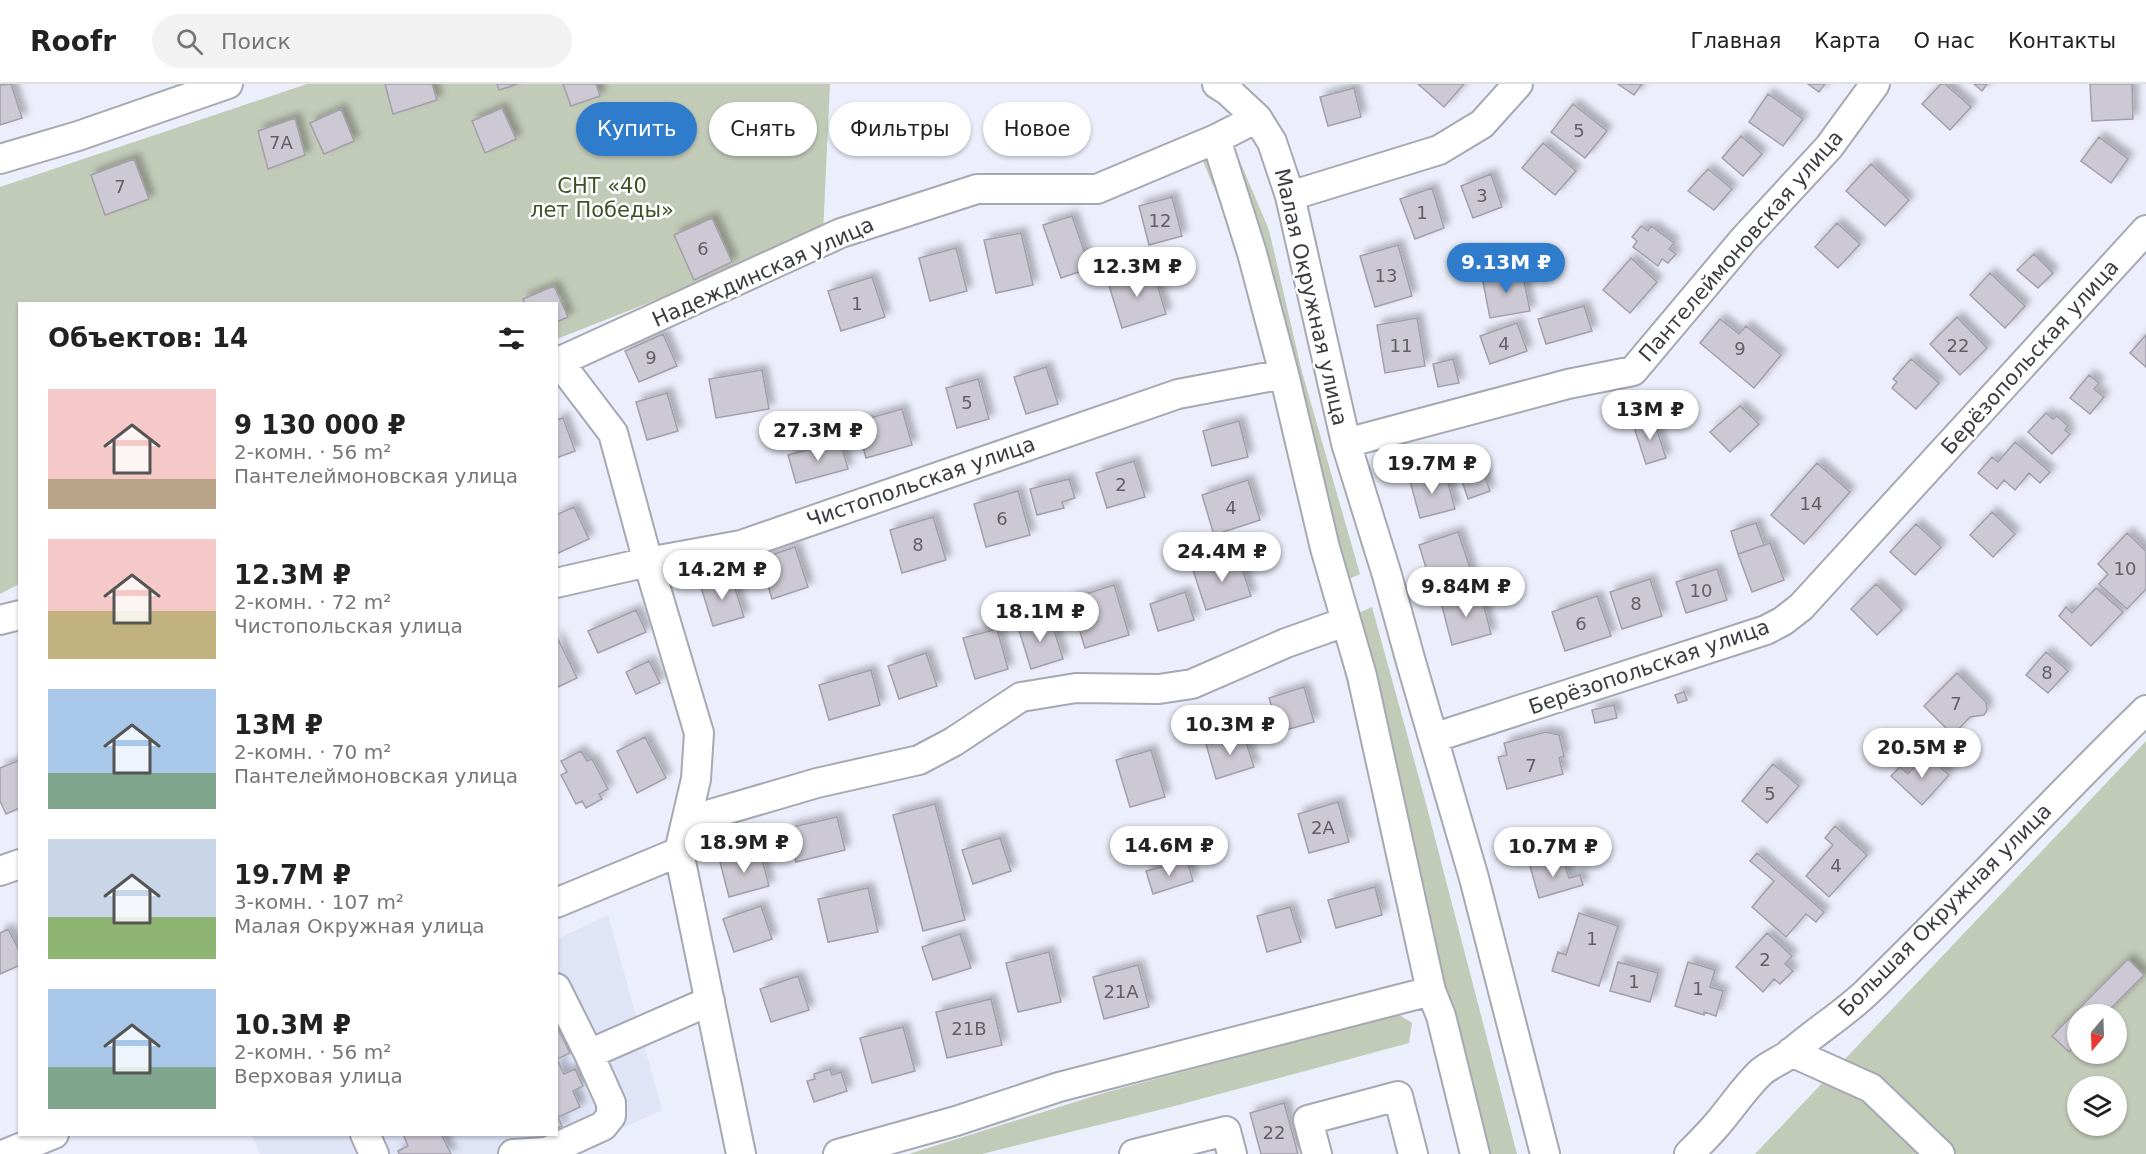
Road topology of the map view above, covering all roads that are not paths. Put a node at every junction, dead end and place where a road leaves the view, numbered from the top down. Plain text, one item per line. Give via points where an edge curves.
1 (228, 84) edge
2 (1518, 84) edge
3 (1875, 84) edge
4 (1226, 86) edge
5 (1257, 118) junction
6 (1216, 139) junction
7 (0, 159) edge
8 (1290, 196) junction
9 (2146, 230) edge
10 (558, 363) edge
11 (1284, 374) junction
12 (1346, 443) junction
13 (648, 562) junction
14 (558, 583) edge
15 (18, 616) edge
16 (0, 620) edge
17 (1346, 622) junction
18 (2146, 710) edge
19 (1433, 738) junction
20 (687, 821) junction
21 (679, 852) junction
22 (18, 865) edge
23 (0, 872) edge
24 (558, 902) edge
25 (1431, 991) junction
26 (558, 992) edge
27 (710, 1001) junction
28 (1791, 1052) junction
29 (589, 1054) junction
30 (49, 1136) edge
31 (365, 1136) edge
32 (1543, 1145) edge
33 (5, 1154) edge
34 (374, 1154) edge
35 (513, 1154) edge
36 (741, 1154) edge
37 (838, 1154) edge
38 (1134, 1154) edge
39 (1232, 1154) edge
40 (1317, 1154) edge
41 (1413, 1154) edge
42 (1475, 1154) edge
43 (1689, 1154) edge
44 (1940, 1154) edge

1 - 7 street
2 - 8 street via 1482,124 1439,150
3 - 12 street, Пантелеймоновская улица via 1829,147 1744,239 1633,371 1568,384
4 - 5 street, Малая Окружная улица
5 - 6 street, Надеждинская улица
5 - 8 street, Малая Окружная улица via 1272,142
6 - 10 street, Надеждинская улица via 1097,189 977,189 841,233
6 - 11 street
8 - 12 street, Малая Окружная улица
9 - 19 street, Берёзопольская улица via 1809,598 1783,621 1766,630
10 - 13 street via 613,433
11 - 13 street, Чистопольская улица via 1178,394 741,545
11 - 17 street
12 - 19 street, Малая Окружная улица
13 - 14 street, Чистопольская улица
13 - 20 street via 699,733 696,779
15 - 16 street
17 - 20 street via 1192,684 1159,689 1076,688 1022,698 919,760 817,783
17 - 25 street via 1373,720
18 - 28 street, Большая Окружная улица via 1864,994
19 - 32 street via 1477,889
20 - 21 street
21 - 24 street
21 - 27 street
22 - 23 street
25 - 37 street via 1059,1087
25 - 42 street via 1441,1016
26 - 29 street
27 - 29 street
27 - 36 street
28 - 43 street, Большая Окружная улица via 1763,1070
28 - 44 street via 1871,1088
29 - 35 street via 611,1103 611,1116 603,1126 546,1152
30 - 33 street
31 - 34 street
38 - 39 street via 1226,1131
40 - 41 street via 1308,1120 1398,1096

